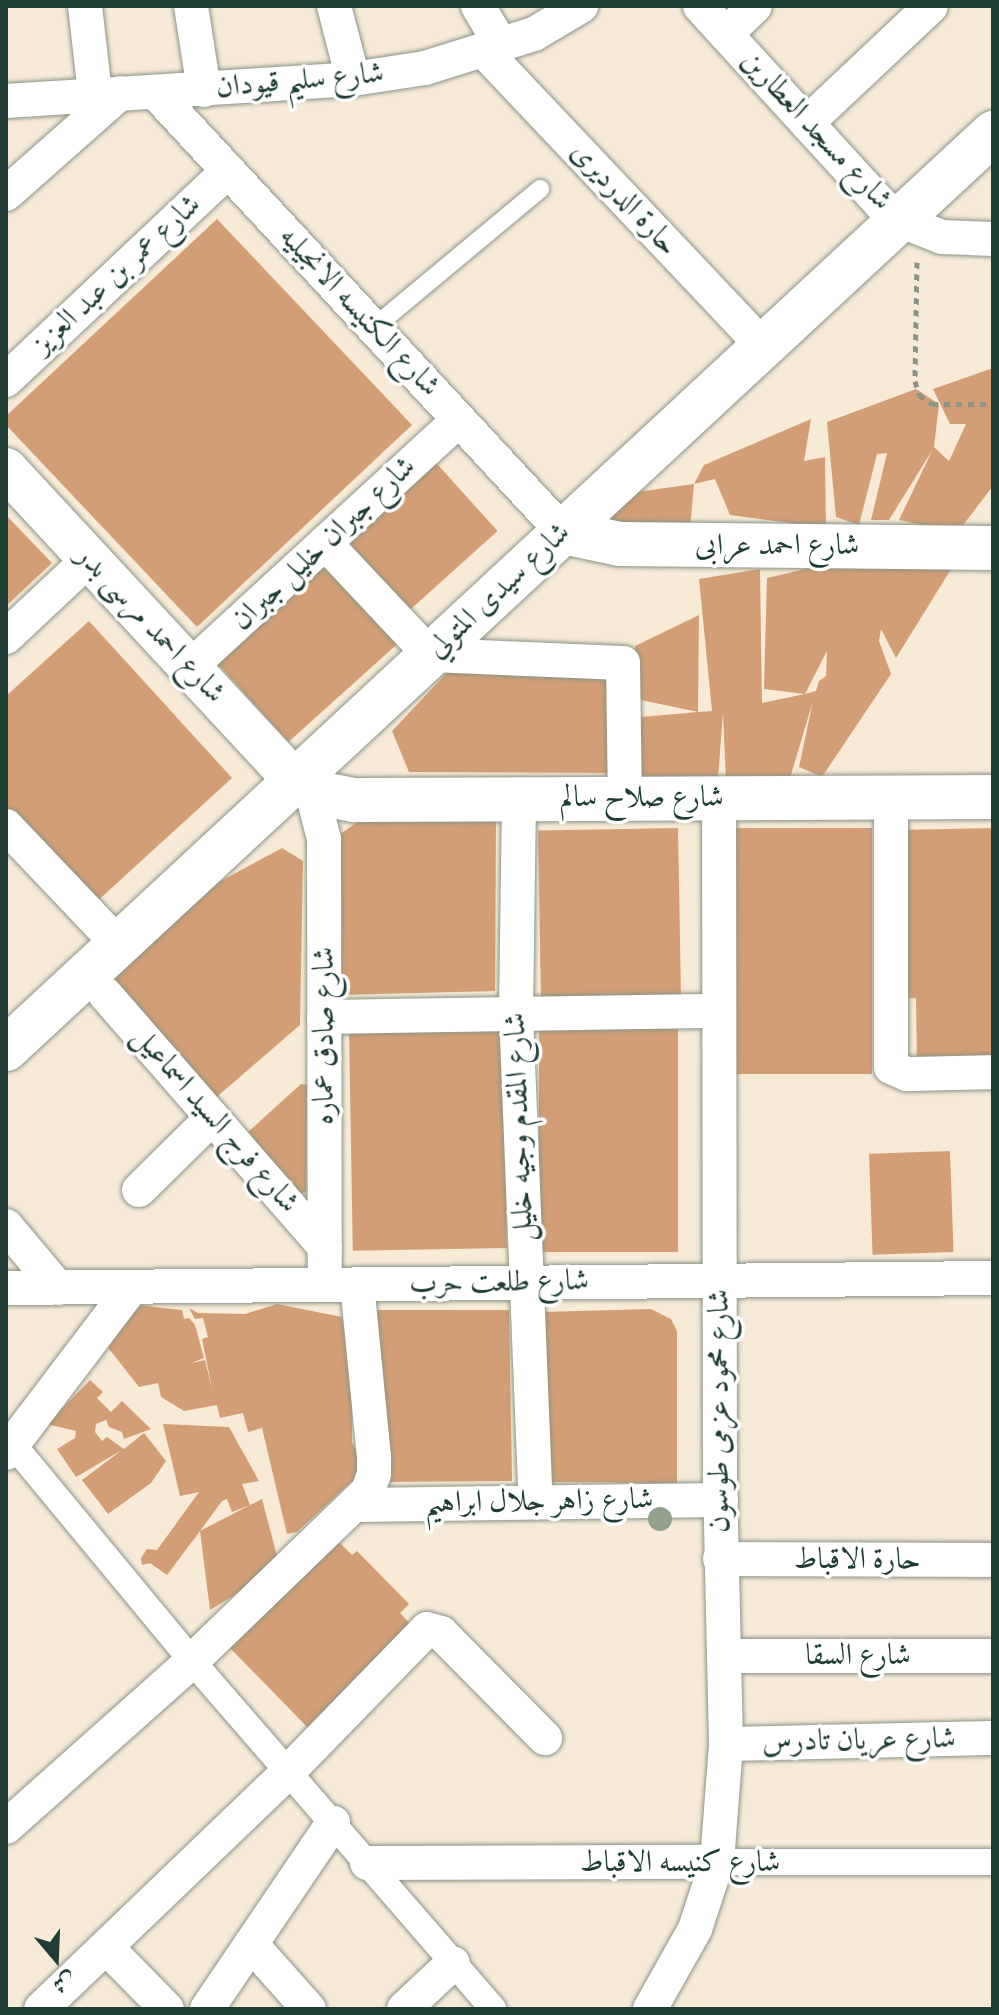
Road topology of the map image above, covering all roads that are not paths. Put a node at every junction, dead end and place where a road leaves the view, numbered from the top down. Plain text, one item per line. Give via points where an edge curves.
1 (85, 6) edge
2 (191, 6) edge
3 (334, 6) edge
4 (478, 6) edge
5 (581, 6) edge
6 (700, 6) edge
7 (755, 6) edge
8 (928, 7) edge
9 (726, 34) junction
10 (492, 48) junction
11 (353, 79) junction
12 (204, 90) junction
13 (155, 92) junction
14 (107, 94) junction
15 (6, 101) edge
16 (807, 123) junction
17 (993, 133) edge
18 (228, 171) junction
19 (540, 189) dead end
20 (6, 194) edge
21 (909, 224) junction
22 (993, 239) edge
23 (372, 329) junction
24 (764, 347) junction
25 (6, 380) edge
26 (459, 420) junction
27 (6, 469) edge
28 (563, 532) junction
29 (325, 543) junction
30 (993, 548) edge
31 (89, 559) junction
32 (6, 637) edge
33 (430, 655) junction
34 (190, 667) junction
35 (303, 784) junction
36 (891, 797) junction
37 (993, 797) edge
38 (519, 798) junction
39 (625, 798) junction
40 (719, 798) junction
41 (6, 826) edge
42 (118, 944) junction
43 (105, 994) dead end
44 (719, 1011) junction
45 (516, 1013) junction
46 (324, 1017) junction
47 (11, 1034) edge
48 (993, 1072) edge
49 (212, 1118) junction
50 (139, 1190) dead end
51 (6, 1226) edge
52 (325, 1247) junction
53 (993, 1278) edge
54 (720, 1281) junction
55 (525, 1282) junction
56 (341, 1285) junction
57 (132, 1287) junction
58 (6, 1288) edge
59 (58, 1288) junction
60 (9, 1445) edge
61 (721, 1500) junction
62 (536, 1503) junction
63 (357, 1505) junction
64 (720, 1559) junction
65 (993, 1560) edge
66 (724, 1656) junction
67 (993, 1656) edge
68 (192, 1661) junction
69 (545, 1738) dead end
70 (993, 1738) edge
71 (726, 1744) junction
72 (288, 1772) junction
73 (333, 1823) junction
74 (6, 1827) edge
75 (717, 1862) junction
76 (993, 1862) edge
77 (367, 1863) junction
78 (251, 1944) junction
79 (106, 1947) junction
80 (453, 1963) junction
81 (41, 2009) edge
82 (167, 2009) edge
83 (207, 2009) edge
84 (309, 2009) edge
85 (404, 2009) edge
86 (493, 2009) edge
87 (650, 2009) edge

1 - 14 street
2 - 12 street
3 - 11 street
4 - 10 street, حارة الدرديرى
5 - 10 street, شارع سليم قيودان via 545,29
6 - 9 street, شارع مسجد العطارين
7 - 9 street
8 - 16 street
9 - 16 street, شارع مسجد العطارين
10 - 11 street, شارع سليم قيودان via 425,68
10 - 24 street, حارة الدرديرى
11 - 12 street, شارع سليم قيودان
12 - 13 street, شارع سليم قيودان
13 - 14 street, شارع سليم قيودان
13 - 18 street, شارع الكنيسه الانجيليه
14 - 15 street, شارع سليم قيودان
14 - 20 street
16 - 21 street, شارع مسجد العطارين
17 - 21 main road, شارع سيدى المتولي
18 - 23 street, شارع الكنيسه الانجيليه
18 - 25 street, شارع عمر بن عبد العزيز
19 - 23 lane
21 - 22 street, شارع مسجد العطارين via 942,237
21 - 24 main road, شارع سيدى المتولي
23 - 26 street, شارع الكنيسه الانجيليه
24 - 28 main road, شارع سيدى المتولي
26 - 28 street, شارع الكنيسه الانجيليه
26 - 29 street, شارع جبران خليل جبران
27 - 31 street, شارع احمد مرسى بدر
28 - 30 main road, شارع احمد عرابى via 620,544
28 - 33 main road, شارع سيدى المتولي
29 - 33 street
29 - 34 street, شارع جبران خليل جبران
31 - 32 street
31 - 34 street, شارع احمد مرسى بدر
33 - 35 main road, شارع سيدى المتولي
33 - 39 street via 623,663
34 - 35 street, شارع احمد مرسى بدر
35 - 38 main road, شارع صلاح سالم via 355,800
35 - 42 main road, شارع سيدى المتولي
35 - 46 street, شارع صادق عماره via 324,839
36 - 37 main road, شارع صلاح سالم
36 - 40 main road, شارع صلاح سالم
36 - 48 street via 891,1067 907,1074
38 - 39 main road, شارع صلاح سالم
38 - 45 street, شارع المقدم وجيه خليل
39 - 40 main road, شارع صلاح سالم
40 - 44 street, شارع محمود عزمى طوسون
41 - 42 street
42 - 47 main road, شارع سيدى المتولي
43 - 49 street, شارع فرج السيد اسماعيل
44 - 45 street
44 - 54 street, شارع محمود عزمى طوسون
45 - 46 street
45 - 55 street, شارع المقدم وجيه خليل
46 - 52 street, شارع صادق عماره
49 - 50 street
49 - 52 street, شارع فرج السيد اسماعيل
51 - 59 street
52 - 56 street, شارع صادق عماره
53 - 54 street, شارع طلعت حرب
54 - 55 street, شارع طلعت حرب
54 - 61 street, شارع محمود عزمى طوسون
55 - 56 street, شارع طلعت حرب
55 - 62 street, شارع المقدم وجيه خليل
56 - 57 street, شارع طلعت حرب
56 - 63 street, شارع صادق عماره via 374,1474
57 - 59 street, شارع طلعت حرب
57 - 60 street
58 - 59 street, شارع طلعت حرب
60 - 68 street
61 - 62 street, شارع زاهر جلال ابراهيم
61 - 64 street, شارع محمود عزمى طوسون
62 - 63 street, شارع زاهر جلال ابراهيم
63 - 68 street
64 - 65 street, حارة الاقباط
64 - 66 street, شارع محمود عزمى طوسون
66 - 67 street, شارع السقا
66 - 71 street, شارع محمود عزمى طوسون
68 - 72 street
68 - 74 street
69 - 72 street via 441,1633 427,1629
70 - 71 street, شارع عريان تادرس
71 - 75 street, شارع محمود عزمى طوسون
72 - 73 street
72 - 79 street
73 - 77 street
73 - 78 street
75 - 76 street, شارع كنيسه الاقباط
75 - 77 street, شارع كنيسه الاقباط
75 - 87 street, شارع محمود عزمى طوسون via 695,1929
77 - 80 street
78 - 83 street
78 - 84 street
79 - 81 street
79 - 82 street
80 - 85 street
80 - 86 street

